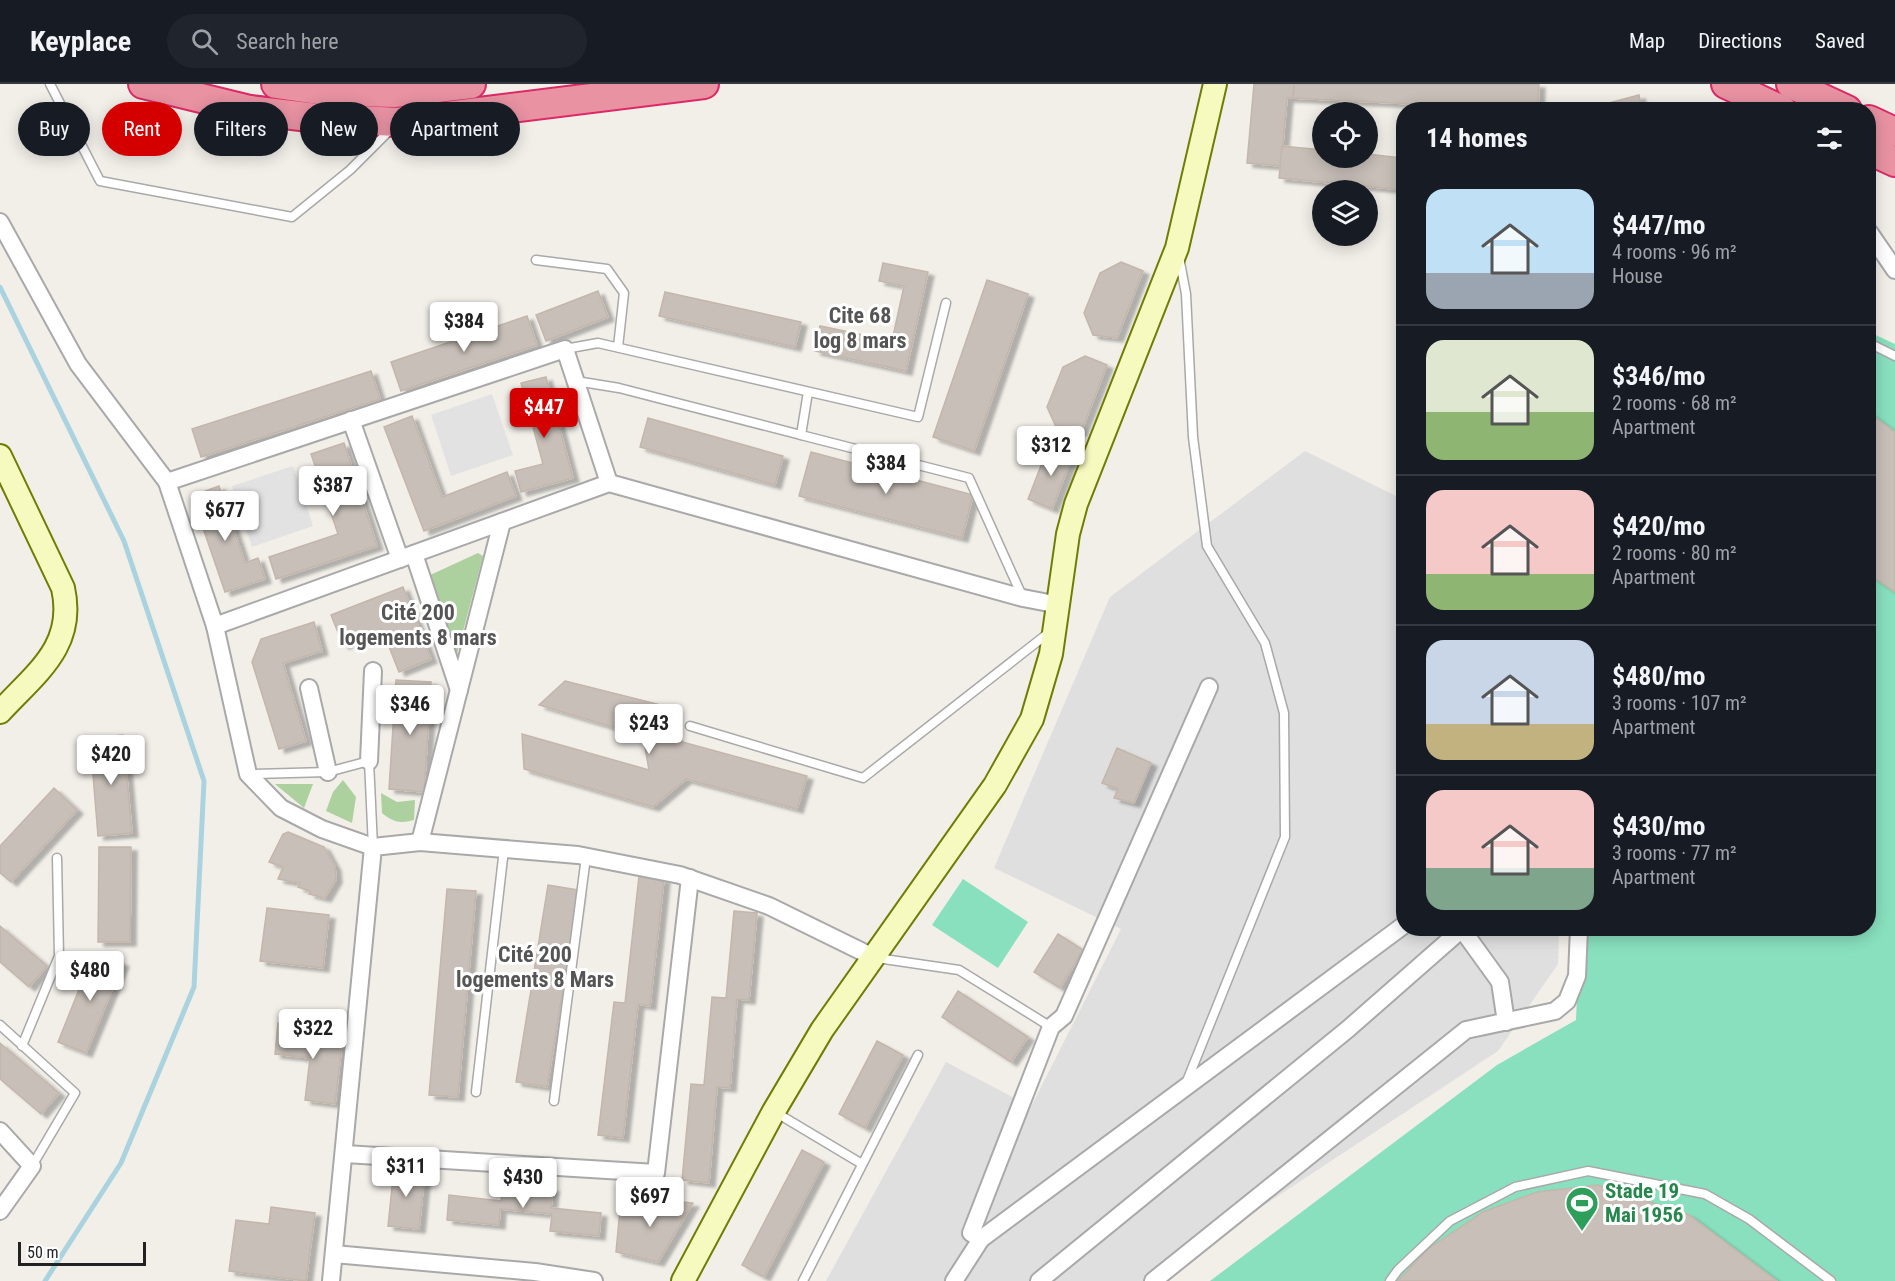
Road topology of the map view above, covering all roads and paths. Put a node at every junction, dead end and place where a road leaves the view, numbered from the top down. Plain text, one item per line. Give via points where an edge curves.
1 (50, 84) edge
2 (143, 84) edge
3 (276, 84) edge
4 (471, 84) edge
5 (704, 84) edge
6 (1791, 84) edge
7 (1215, 85) edge
8 (1730, 86) edge
9 (1750, 102) edge
10 (1765, 102) edge
11 (1830, 102) edge
12 (520, 107) edge
13 (390, 122) edge
14 (1876, 123) edge
15 (390, 130) edge
16 (1895, 132) edge
17 (1876, 153) edge
18 (1895, 162) edge
19 (0, 222) edge
20 (1876, 240) edge
21 (1177, 248) junction
22 (1893, 259) edge
23 (536, 260) dead end
24 (946, 303) dead end
25 (1876, 346) edge
26 (618, 347) junction
27 (565, 349) junction
28 (1895, 356) edge
29 (576, 381) junction
30 (808, 392) junction
31 (351, 420) junction
32 (801, 435) junction
33 (0, 456) edge
34 (5, 479) edge
35 (167, 483) junction
36 (609, 483) junction
37 (502, 522) junction
38 (407, 556) junction
39 (1023, 598) junction
40 (1059, 605) junction
41 (215, 626) junction
42 (1055, 627) junction
43 (373, 671) dead end
44 (1209, 687) dead end
45 (309, 688) dead end
46 (459, 691) junction
47 (0, 712) edge
48 (690, 726) dead end
49 (369, 761) junction
50 (328, 772) junction
51 (248, 774) junction
52 (420, 842) junction
53 (373, 847) junction
54 (504, 849) junction
55 (586, 857) junction
56 (57, 858) dead end
57 (690, 878) junction
58 (1396, 932) edge
59 (1454, 936) edge
60 (1467, 936) edge
61 (1579, 936) edge
62 (873, 957) junction
63 (1506, 1022) junction
64 (0, 1025) edge
65 (1051, 1027) junction
66 (22, 1046) junction
67 (918, 1054) dead end
68 (1185, 1088) junction
69 (476, 1092) dead end
70 (554, 1101) dead end
71 (774, 1111) junction
72 (0, 1131) edge
73 (345, 1154) junction
74 (862, 1164) junction
75 (32, 1166) junction
76 (0, 1211) edge
77 (981, 1239) junction
78 (334, 1254) junction
79 (535, 1277) edge
80 (331, 1281) edge
81 (594, 1281) edge
82 (683, 1281) edge
83 (803, 1281) edge
84 (954, 1281) edge
85 (1039, 1281) edge
86 (1153, 1281) edge
87 (1390, 1281) edge
88 (1831, 1281) edge

1 - 15 lane via 100,181 292,218 350,170
2 - 13 highway via 250,110
3 - 4 highway via 325,91 394,93
5 - 12 highway
6 - 11 highway
7 - 21 main road
8 - 9 street
8 - 10 highway
14 - 16 highway
17 - 18 highway
19 - 35 street via 78,363
20 - 22 street
21 - 40 main road via 1076,504
21 - 68 lane via 1186,294 1193,437 1207,546 1265,643 1284,713 1285,837
23 - 26 lane via 607,269 624,293
24 - 30 lane via 918,417
25 - 28 lane
26 - 27 lane via 598,343
26 - 30 lane
27 - 29 street
27 - 31 street
29 - 32 lane via 619,388
29 - 36 street
30 - 32 lane
31 - 35 street
31 - 38 street
32 - 39 lane via 969,478
33 - 34 main road
34 - 47 main road via 63,588 67,605 62,639 53,654
35 - 41 street
36 - 37 street
36 - 39 street
37 - 38 street
37 - 46 street
38 - 41 street
38 - 46 street
39 - 40 street
40 - 42 main road
41 - 51 street
42 - 48 lane via 863,778
42 - 62 main road via 1032,719 1016,749 995,785
43 - 49 street
44 - 65 street via 1064,1016
45 - 50 street
46 - 52 street
49 - 50 lane
49 - 53 lane
50 - 51 lane
51 - 53 street via 281,808 322,829
52 - 53 street
52 - 54 street
53 - 73 street
54 - 55 street
54 - 69 lane
55 - 57 street
55 - 70 lane
56 - 66 lane via 59,956
57 - 62 street via 769,906
57 - 73 street via 656,1173
58 - 68 street
59 - 85 street via 1348,1029
60 - 63 street via 1500,982
61 - 63 street via 1577,976 1567,1001 1555,1011
62 - 65 lane via 959,970
62 - 71 main road via 822,1030
63 - 86 street via 1466,1030
64 - 66 lane
65 - 77 street via 971,1233
66 - 75 lane via 75,1093
67 - 74 lane
68 - 77 street
71 - 74 lane
71 - 82 main road
72 - 75 street
73 - 78 street
74 - 83 lane
75 - 76 street
77 - 84 street
78 - 79 street
78 - 80 street
79 - 81 street
87 - 88 lane via 1450,1221 1515,1187 1588,1172 1705,1194 1749,1220

